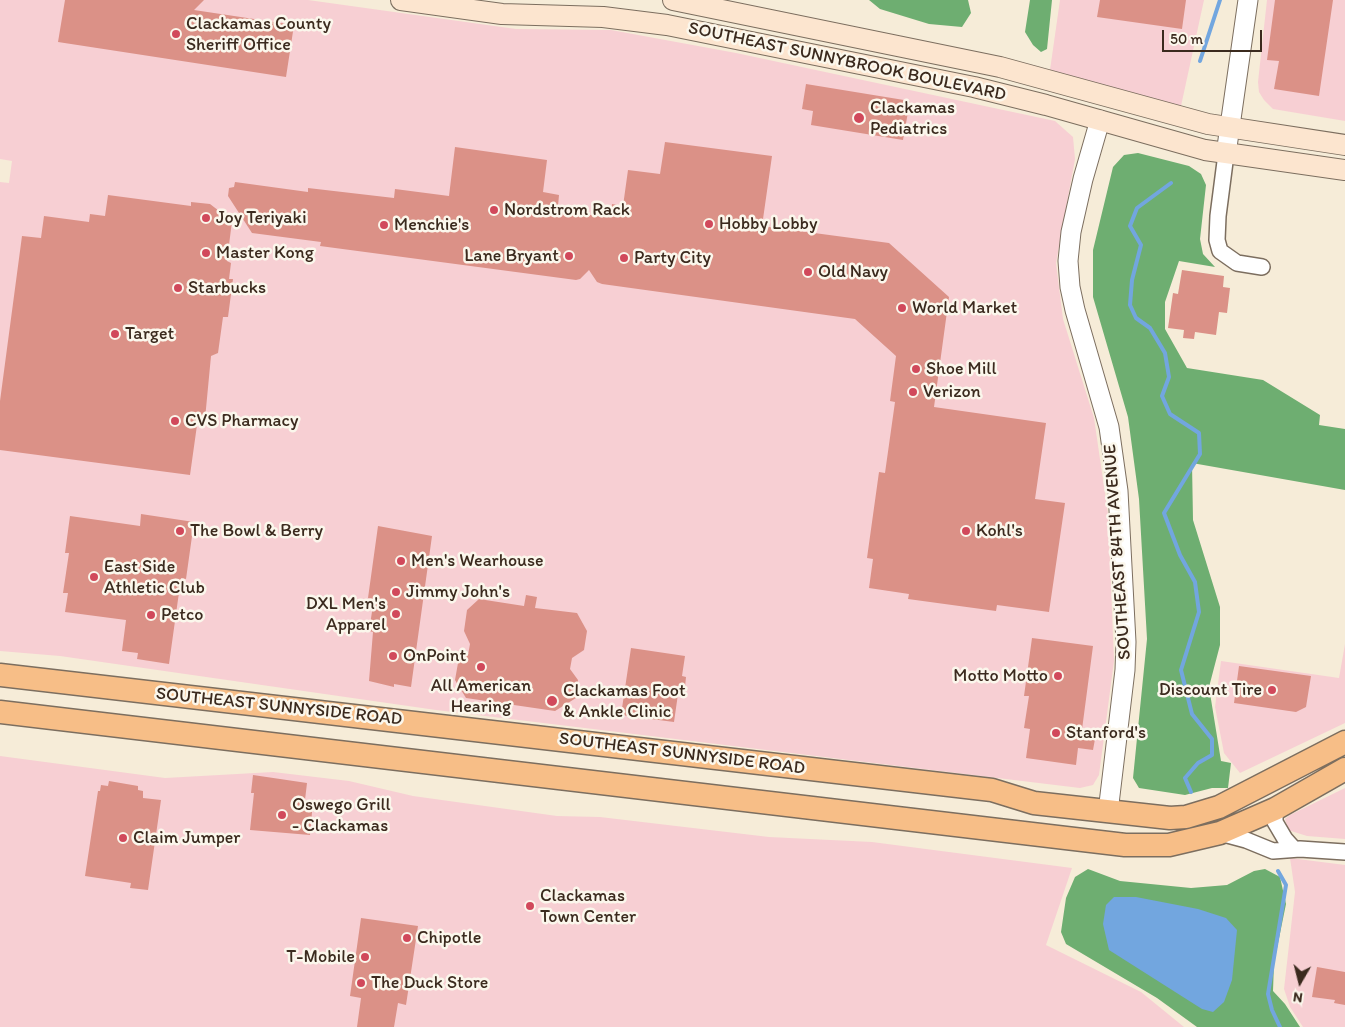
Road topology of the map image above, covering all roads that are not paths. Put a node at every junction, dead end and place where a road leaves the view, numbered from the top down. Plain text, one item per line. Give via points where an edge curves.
1 (401, 0) edge
2 (674, 0) edge
3 (1248, 0) edge
4 (1100, 120) junction
5 (1230, 128) junction
6 (1345, 145) edge
7 (1226, 154) junction
8 (1345, 170) edge
9 (1262, 267) dead end
10 (0, 675) edge
11 (0, 712) edge
12 (1345, 742) edge
13 (1345, 769) edge
14 (1275, 810) junction
15 (1108, 812) junction
16 (1220, 833) junction
17 (1294, 849) junction
18 (1345, 852) edge

1 - 4 main road, SOUTHEAST SUNNYBROOK BOULEVARD via 502,14 603,17 672,26 974,87
2 - 5 main road, SOUTHEAST SUNNYBROOK BOULEVARD via 1000,67
3 - 5 street
4 - 7 main road, SOUTHEAST SUNNYBROOK BOULEVARD via 1163,140
4 - 15 street, SOUTHEAST 84TH AVENUE via 1083,178 1068,261 1073,304 1109,427 1118,491 1126,642
5 - 6 main road, SOUTHEAST SUNNYBROOK BOULEVARD
5 - 7 street
7 - 8 main road, SOUTHEAST SUNNYBROOK BOULEVARD
7 - 9 street via 1218,216 1220,251 1237,263
10 - 15 main road, SOUTHEAST SUNNYSIDE ROAD via 992,790 1034,803
11 - 16 main road, SOUTHEAST SUNNYSIDE ROAD via 1125,845 1169,845
12 - 15 main road, SOUTHEAST SUNNYSIDE ROAD via 1241,797 1203,813 1170,818
13 - 14 main road, SOUTHEAST SUNNYSIDE ROAD
14 - 16 main road, SOUTHEAST SUNNYSIDE ROAD
14 - 17 street via 1275,822
16 - 17 street, SOUTHEAST SUNNYSIDE ROAD via 1273,852
17 - 18 street, SOUTHEAST SUNNYSIDE ROAD

